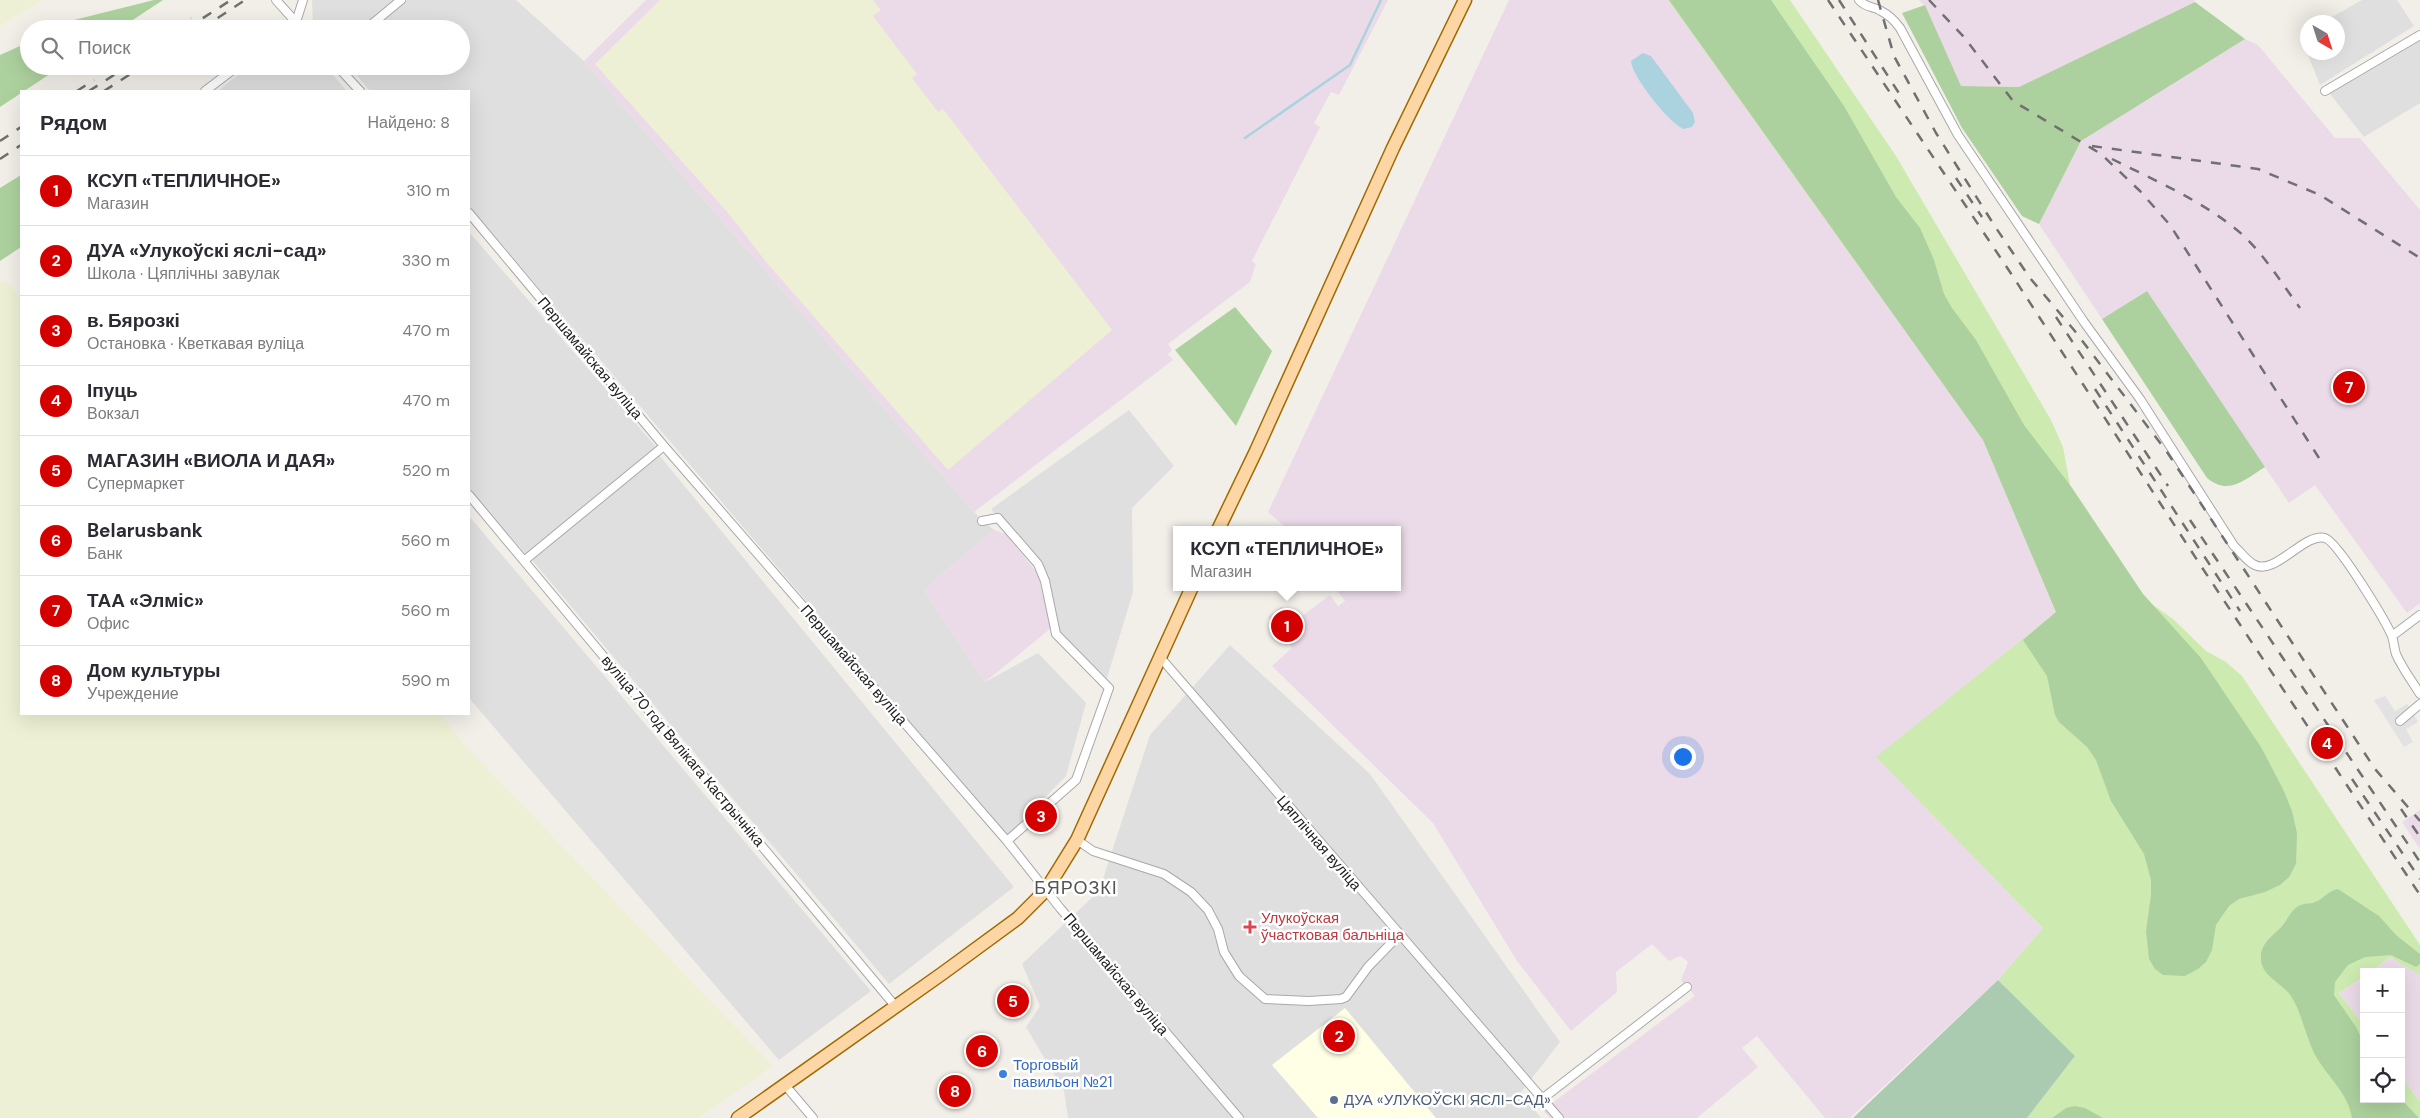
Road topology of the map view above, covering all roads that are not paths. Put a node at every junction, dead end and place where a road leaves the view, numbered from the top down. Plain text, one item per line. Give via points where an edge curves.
1 (276, 0) edge
2 (303, 0) edge
3 (401, 0) edge
4 (1465, 0) edge
5 (1859, 0) edge
6 (294, 20) edge
7 (297, 20) edge
8 (377, 20) edge
9 (2420, 35) edge
10 (226, 75) edge
11 (345, 75) edge
12 (206, 90) edge
13 (359, 90) edge
14 (2325, 90) dead end
15 (470, 213) edge
16 (664, 446) junction
17 (470, 496) edge
18 (982, 522) dead end
19 (1220, 526) edge
20 (525, 560) junction
21 (1190, 591) edge
22 (2420, 615) edge
23 (2392, 636) junction
24 (1160, 657) junction
25 (2420, 694) edge
26 (2420, 704) edge
27 (2400, 721) dead end
28 (1077, 840) junction
29 (1007, 841) junction
30 (1046, 890) junction
31 (1399, 936) junction
32 (1688, 987) dead end
33 (896, 1007) junction
34 (785, 1085) junction
35 (1542, 1099) junction
36 (738, 1118) edge
37 (813, 1118) edge
38 (1239, 1118) edge
39 (1559, 1118) edge

1 - 6 street
2 - 7 street
3 - 8 street
4 - 19 main road via 1393,148
5 - 23 street via 1869,8 1880,10 1900,28 1958,135 2140,399 2234,546 2253,565 2262,567 2316,538 2326,538 2345,559
9 - 14 street
10 - 12 street
11 - 13 street
15 - 16 street, Першамайская вуліца
16 - 20 street
16 - 29 street, Першамайская вуліца
17 - 20 street, вуліца 70 год Вялікага Кастрычніка
18 - 29 street via 998,518 1038,564 1045,580 1056,634 1109,688 1076,780
20 - 33 street, вуліца 70 год Вялікага Кастрычніка
21 - 24 main road
22 - 23 street
23 - 25 street via 2396,654
24 - 28 main road
24 - 31 street, Цяплічная вуліца
26 - 27 street
28 - 30 main road
28 - 31 street via 1093,851 1164,874 1191,892 1208,910 1218,929 1224,952 1239,976 1265,999 1341,999
29 - 30 street, Першамайская вуліца
30 - 33 main road via 1018,918
30 - 38 street, Першамайская вуліца
31 - 35 street, Цяплічная вуліца
32 - 35 street
33 - 34 main road
34 - 36 main road
34 - 37 street
35 - 39 street, Цяплічная вуліца

